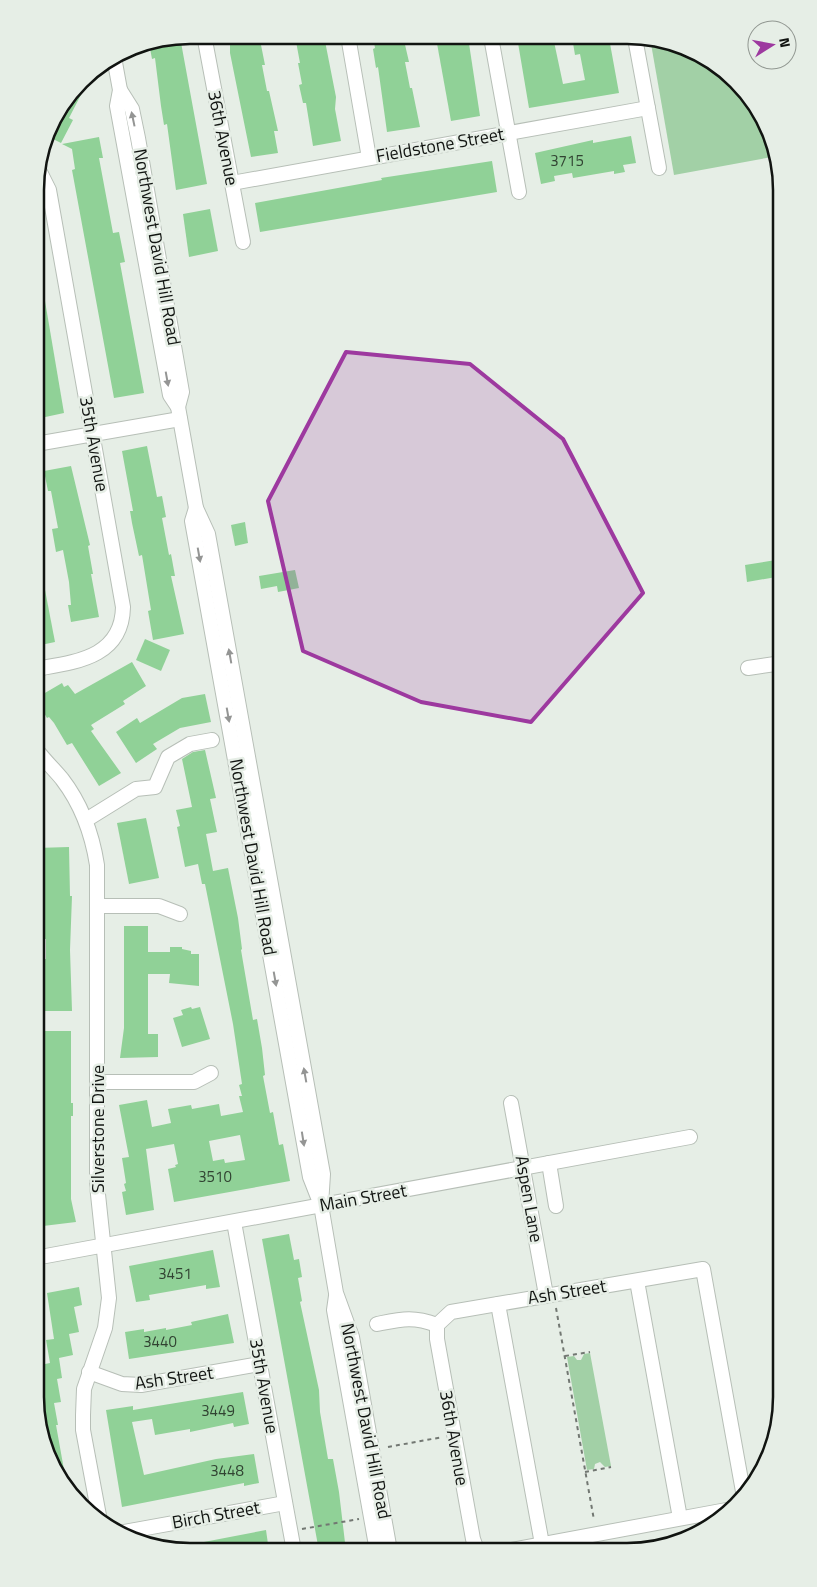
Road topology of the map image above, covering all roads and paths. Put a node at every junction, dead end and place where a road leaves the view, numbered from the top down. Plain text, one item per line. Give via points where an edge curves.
1 (206, 44) edge
2 (349, 44) edge
3 (492, 44) edge
4 (636, 44) edge
5 (115, 64) edge
6 (648, 108) junction
7 (508, 133) junction
8 (369, 158) junction
9 (660, 168) dead end
10 (44, 181) edge
11 (232, 183) junction
12 (518, 192) dead end
13 (243, 242) dead end
14 (179, 413) junction
15 (93, 434) junction
16 (44, 443) edge
17 (773, 664) edge
18 (44, 667) edge
19 (748, 668) dead end
20 (212, 740) dead end
21 (44, 759) edge
22 (86, 820) junction
23 (98, 906) junction
24 (180, 914) dead end
25 (211, 1073) dead end
26 (97, 1082) junction
27 (511, 1103) dead end
28 (690, 1138) dead end
29 (549, 1163) junction
30 (523, 1168) junction
31 (321, 1205) junction
32 (556, 1206) dead end
33 (234, 1222) junction
34 (103, 1246) junction
35 (44, 1256) edge
36 (637, 1281) junction
37 (336, 1293) junction
38 (546, 1295) junction
39 (498, 1304) junction
40 (556, 1308) dead end
41 (377, 1324) dead end
42 (437, 1325) junction
43 (590, 1352) dead end
44 (565, 1356) junction
45 (260, 1364) junction
46 (89, 1372) junction
47 (445, 1437) dead end
48 (388, 1447) dead end
49 (611, 1467) dead end
50 (586, 1472) junction
51 (742, 1487) edge
52 (285, 1503) junction
53 (98, 1511) edge
54 (718, 1511) edge
55 (371, 1517) junction
56 (680, 1518) junction
57 (594, 1520) dead end
58 (131, 1531) edge
59 (290, 1531) junction
60 (292, 1543) edge
61 (376, 1543) edge
62 (389, 1543) edge
63 (475, 1543) edge
64 (542, 1543) edge
65 (547, 1543) edge

1 - 11 street, 36th Avenue
2 - 8 street
3 - 7 street
4 - 6 street
5 - 14 street, Northwest David Hill Road via 120,90 132,109 139,147 182,392
6 - 7 street, Fieldstone Street
6 - 9 street
7 - 8 street, Fieldstone Street
7 - 12 street
8 - 11 street, Fieldstone Street
10 - 15 street, 35th Avenue via 49,190
11 - 13 street, 36th Avenue
14 - 15 street
14 - 31 street, Northwest David Hill Road via 196,508 192,521 311,1184
15 - 16 street
15 - 18 street, 35th Avenue via 122,602 121,621 113,638 95,655
17 - 19 street
20 - 22 street via 190,744 168,757 155,787 136,789
21 - 22 street, Silverstone Drive via 70,791
22 - 23 street, Silverstone Drive via 98,865
23 - 24 street via 159,906
23 - 26 street, Silverstone Drive
25 - 26 street via 194,1082
26 - 34 street, Silverstone Drive via 97,1185
27 - 30 street, Aspen Lane
28 - 29 street, Main Street
29 - 30 street, Main Street
29 - 32 street
30 - 31 street, Main Street
30 - 38 street, Aspen Lane
31 - 33 street, Main Street
31 - 37 street, Northwest David Hill Road
33 - 34 street, Main Street
33 - 45 street, 35th Avenue
34 - 35 street, Main Street
34 - 46 street, Silverstone Drive via 109,1298 107,1322
36 - 38 street, Ash Street
36 - 51 street, Ash Street via 703,1269
36 - 56 street
37 - 55 street, Northwest David Hill Road via 334,1310
37 - 62 street, Northwest David Hill Road via 352,1337
38 - 39 street, Ash Street
39 - 42 street, Ash Street via 450,1312
39 - 64 street
40 - 44 path
41 - 42 street via 410,1318
42 - 63 street, 36th Avenue
43 - 44 path
44 - 50 path
45 - 46 street, Ash Street via 136,1386
45 - 52 street, 35th Avenue
46 - 53 street, Silverstone Drive via 83,1400 83,1430
47 - 48 path
49 - 50 path
50 - 57 path
52 - 58 street, Birch Street
52 - 59 street, 35th Avenue
54 - 56 street
55 - 59 path
55 - 61 street, Northwest David Hill Road
56 - 65 street
59 - 60 street, 35th Avenue

